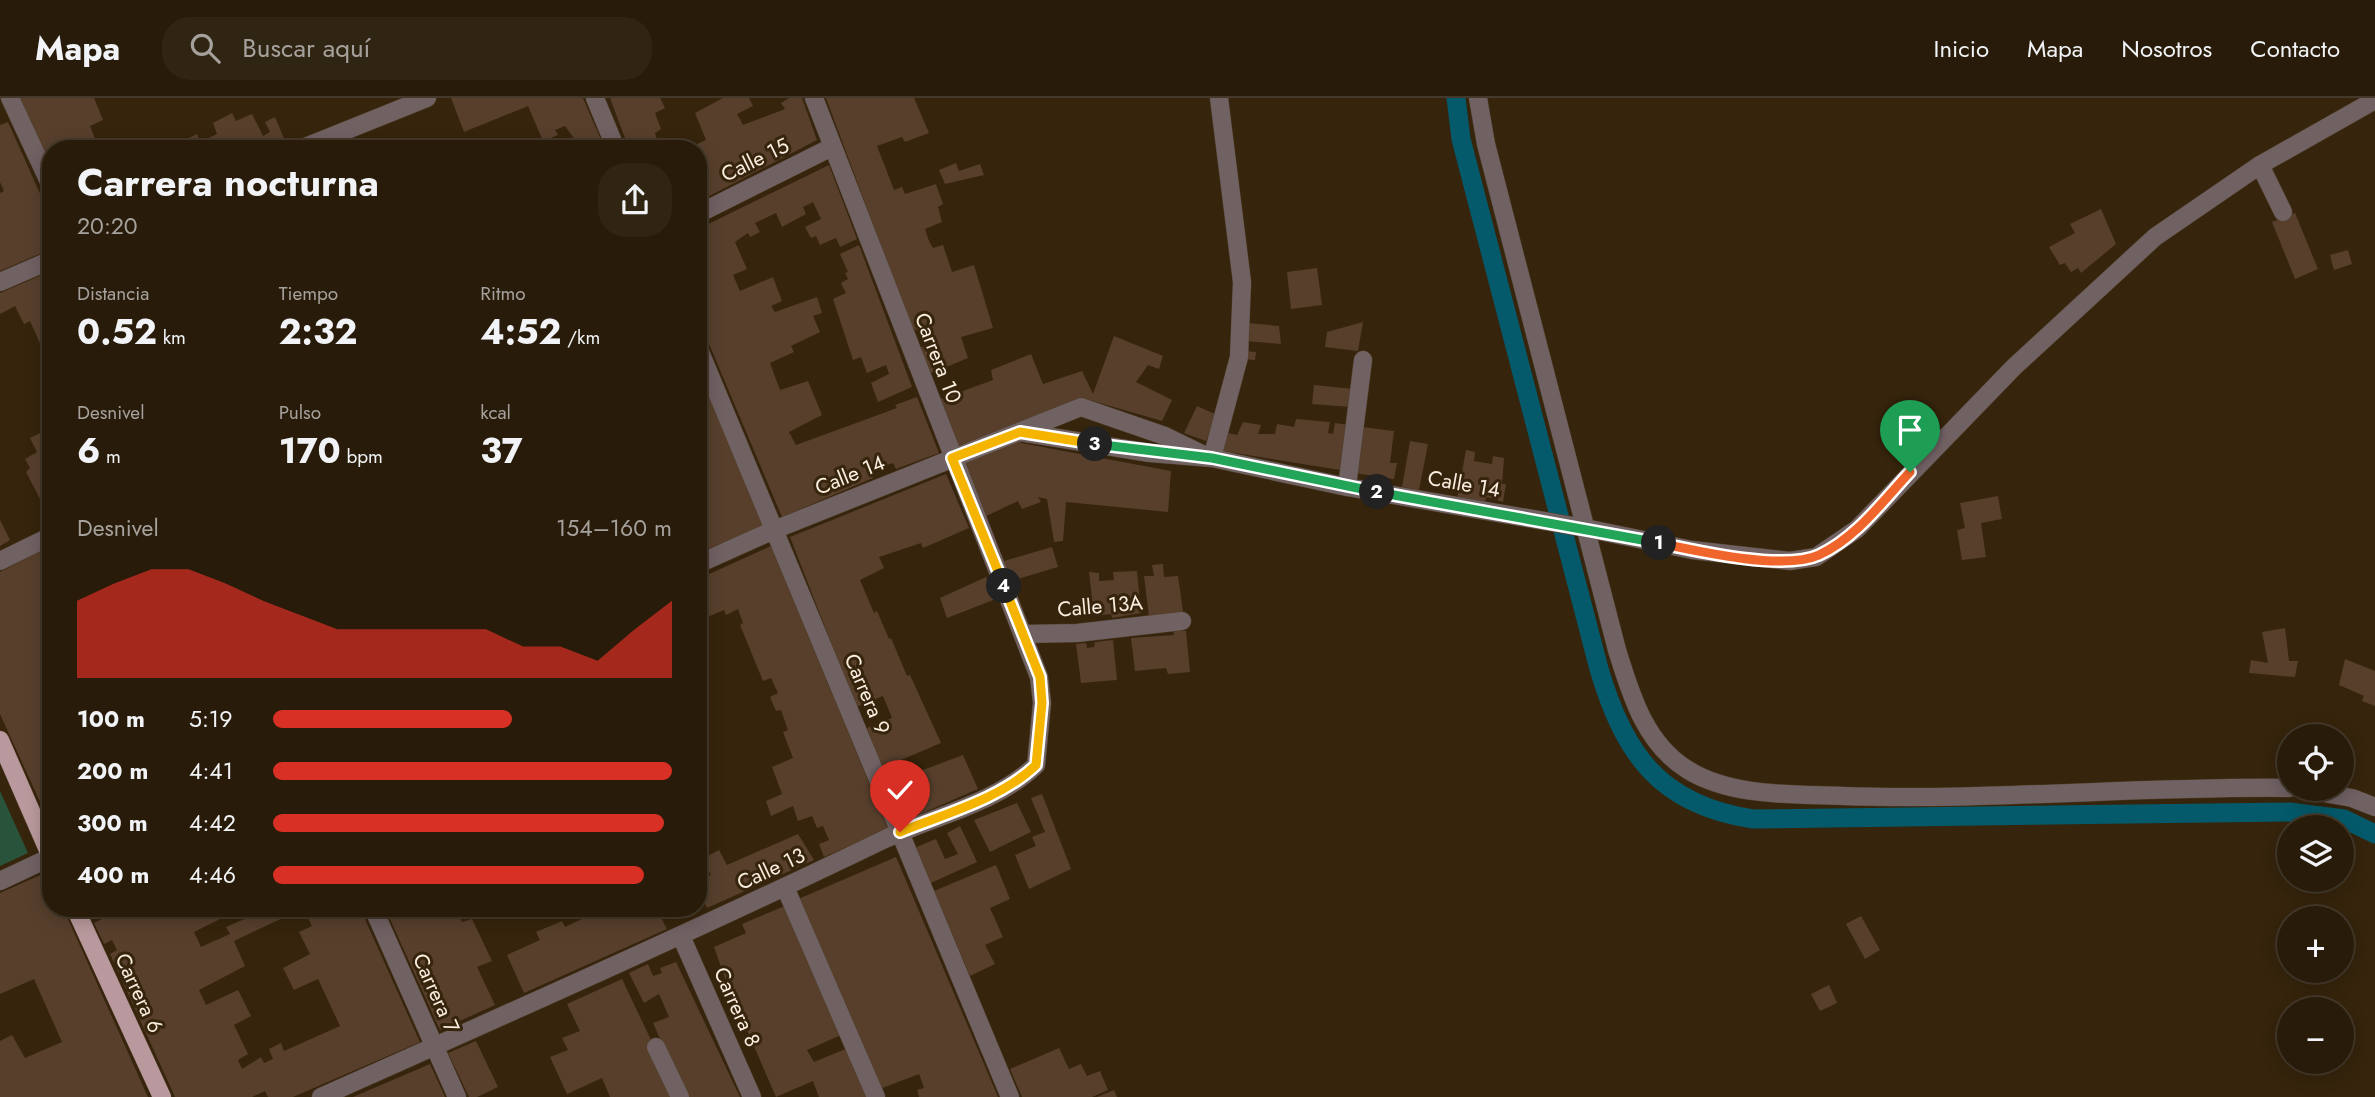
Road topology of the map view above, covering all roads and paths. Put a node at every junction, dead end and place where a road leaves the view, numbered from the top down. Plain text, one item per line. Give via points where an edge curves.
1 (10, 98) edge
2 (428, 98) edge
3 (595, 98) edge
4 (814, 98) edge
5 (1219, 98) edge
6 (1478, 98) edge
7 (2375, 100) edge
8 (323, 140) edge
9 (612, 140) edge
10 (832, 147) junction
11 (2260, 165) junction
12 (42, 167) edge
13 (707, 210) edge
14 (2283, 212) dead end
15 (42, 264) edge
16 (0, 282) edge
17 (1363, 360) dead end
18 (707, 368) edge
19 (1020, 432) junction
20 (952, 458) junction
21 (1212, 458) junction
22 (1347, 487) junction
23 (1585, 528) junction
24 (774, 530) junction
25 (42, 540) edge
26 (707, 560) edge
27 (0, 561) edge
28 (1182, 621) dead end
29 (1023, 634) junction
30 (0, 740) edge
31 (2277, 788) edge
32 (2354, 799) edge
33 (2375, 807) edge
34 (900, 832) junction
35 (42, 836) edge
36 (42, 861) edge
37 (0, 881) edge
38 (785, 887) junction
39 (79, 917) edge
40 (377, 917) edge
41 (681, 936) junction
42 (435, 1046) junction
43 (656, 1047) dead end
44 (162, 1097) edge
45 (321, 1097) edge
46 (457, 1097) edge
47 (680, 1097) edge
48 (752, 1097) edge
49 (876, 1097) edge
50 (1010, 1097) edge

1 - 12 street
2 - 8 street
3 - 9 street
4 - 10 street, Carrera 10
5 - 21 street via 1242,282 1239,357
6 - 23 street
7 - 11 street, Calle 14
10 - 13 street, Calle 15
10 - 20 street, Carrera 10
11 - 14 street
11 - 23 street, Calle 14 via 2155,237 2014,367 1857,529 1816,557 1790,561 1750,558
15 - 16 street
17 - 22 street
18 - 24 street, Carrera 9
19 - 20 street, Calle 14
19 - 21 street, Calle 14
19 - 21 street, Calle 14 via 1082,407
20 - 24 street, Calle 14
20 - 29 street, Carrera 10
21 - 22 street, Calle 14
22 - 23 street, Calle 14
23 - 31 street via 1617,650 1642,717 1659,746 1686,769 1714,784 1817,795 1934,799
24 - 26 street, Calle 14
24 - 34 street, Carrera 9
25 - 27 street
28 - 29 street, Calle 13A
29 - 34 street, Calle 13 via 1040,677 1036,765 998,792
30 - 35 main road
32 - 33 street
34 - 38 street, Calle 13
34 - 50 street, Carrera 9
36 - 37 street
38 - 41 street, Calle 13
38 - 49 street
39 - 44 main road, Carrera 6
40 - 42 street, Carrera 7
41 - 42 street, Calle 13
41 - 48 street, Carrera 8
42 - 45 street, Calle 13
42 - 46 street, Carrera 7
43 - 47 street

